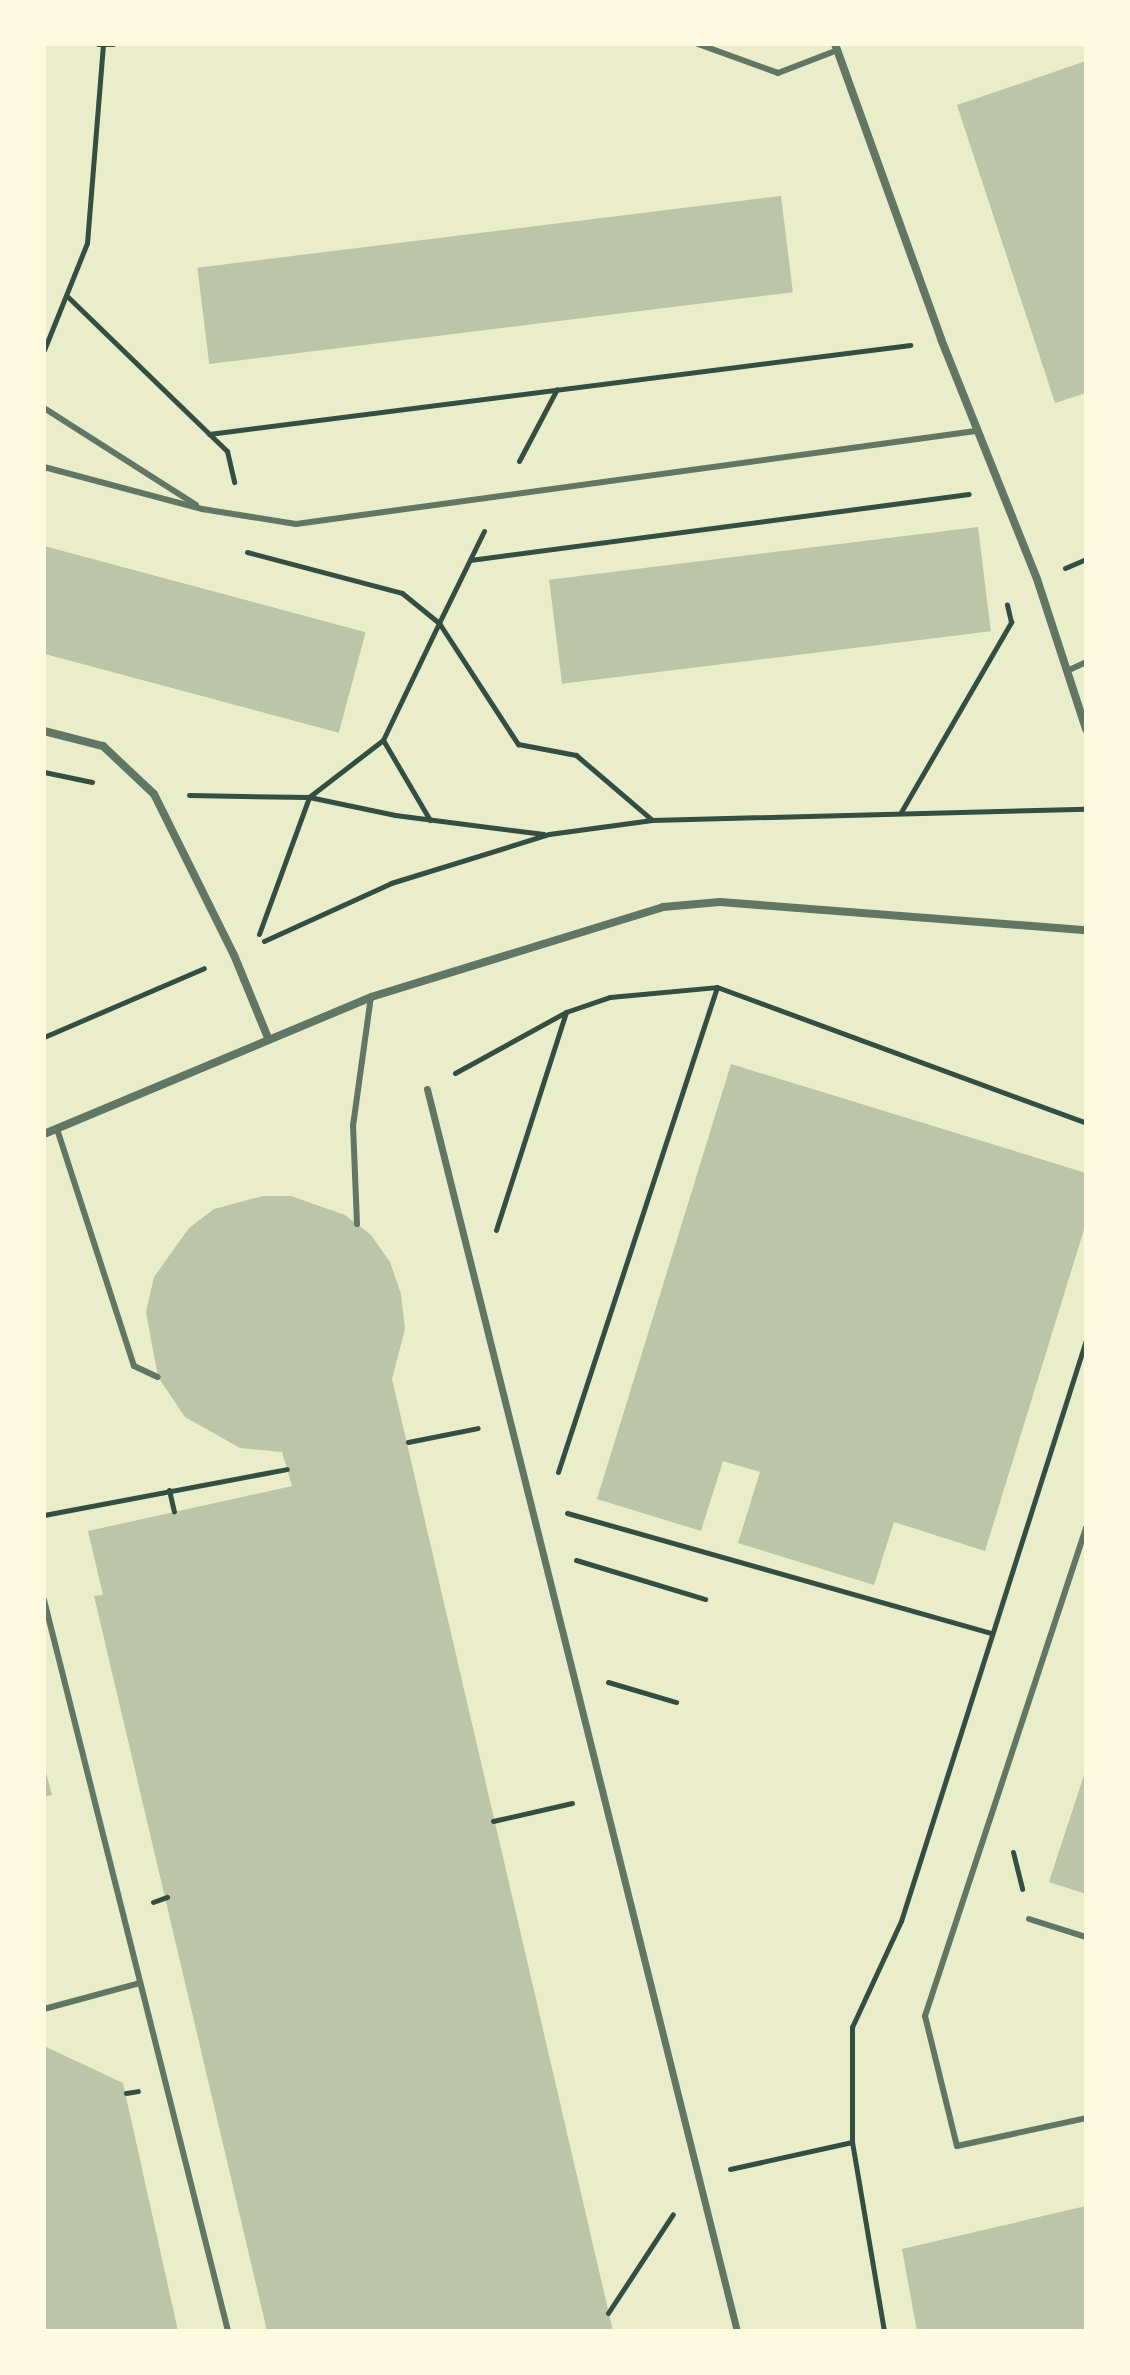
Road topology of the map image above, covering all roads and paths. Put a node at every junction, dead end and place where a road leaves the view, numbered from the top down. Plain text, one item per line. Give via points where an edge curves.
1 (113, 44) edge
2 (698, 44) edge
3 (102, 45) edge
4 (836, 47) edge
5 (67, 296) junction
6 (941, 339) junction
7 (44, 350) edge
8 (557, 389) junction
9 (44, 408) edge
10 (976, 431) junction
11 (209, 434) junction
12 (44, 467) edge
13 (982, 492) dead end
14 (503, 494) junction
15 (202, 509) junction
16 (241, 515) junction
17 (235, 549) dead end
18 (250, 552) junction
19 (470, 560) junction
20 (1037, 579) junction
21 (439, 623) junction
22 (1086, 662) edge
23 (1067, 671) junction
24 (1086, 729) edge
25 (44, 731) edge
26 (383, 740) junction
27 (44, 772) edge
28 (154, 794) junction
29 (309, 797) junction
30 (1086, 809) edge
31 (901, 812) junction
32 (430, 820) junction
33 (652, 820) junction
34 (549, 834) junction
35 (1086, 930) edge
36 (234, 955) junction
37 (717, 987) junction
38 (371, 997) junction
39 (566, 1012) junction
40 (44, 1037) edge
41 (268, 1038) junction
42 (427, 1089) joint
43 (1086, 1123) edge
44 (57, 1129) junction
45 (44, 1134) edge
46 (357, 1224) dead end
47 (477, 1288) junction
48 (1086, 1340) edge
49 (158, 1377) dead end
50 (510, 1421) junction
51 (408, 1442) dead end
52 (287, 1469) dead end
53 (557, 1478) dead end
54 (169, 1490) junction
55 (174, 1511) dead end
56 (44, 1515) edge
57 (1086, 1528) edge
58 (539, 1537) junction
59 (542, 1550) junction
60 (705, 1599) dead end
61 (44, 1600) edge
62 (993, 1633) junction
63 (573, 1672) junction
64 (676, 1702) dead end
65 (604, 1796) junction
66 (493, 1821) dead end
67 (1029, 1919) dead end
68 (1086, 1937) edge
69 (140, 1983) junction
70 (44, 2009) edge
71 (1086, 2118) edge
72 (852, 2142) junction
73 (698, 2175) junction
74 (608, 2313) dead end
75 (228, 2331) edge
76 (737, 2331) edge
77 (884, 2331) edge

1 - 3 path
2 - 4 lane via 778,73
3 - 5 path via 87,243
4 - 6 street
5 - 7 path
5 - 11 path
6 - 8 path
6 - 10 street
8 - 11 path
8 - 14 path
9 - 15 lane
10 - 14 lane
10 - 20 street
11 - 16 path via 227,451
12 - 15 lane
13 - 19 path
14 - 16 lane via 296,524
14 - 19 path
15 - 16 lane
16 - 18 path
17 - 18 path
18 - 21 path via 402,593
19 - 21 path
20 - 23 street
20 - 31 path via 1004,591 1011,622
21 - 26 path
21 - 33 path via 518,744 576,755
22 - 23 lane
23 - 24 street
25 - 28 street via 103,746
26 - 29 path
26 - 32 path
27 - 28 path
28 - 29 path
28 - 36 street
29 - 32 path
29 - 34 path via 255,945 391,883
30 - 31 path
31 - 33 path
32 - 34 path
33 - 34 path
35 - 38 street via 720,902 663,907
36 - 40 path
36 - 41 street
37 - 39 path via 610,997
37 - 43 path
37 - 53 path
38 - 41 street
38 - 46 lane via 353,1126
39 - 42 path
39 - 47 path
41 - 44 street
42 - 47 street
44 - 45 street
44 - 49 lane via 134,1366
47 - 50 street
48 - 62 path
50 - 51 path
50 - 58 street
52 - 54 path
54 - 55 path
54 - 56 path
57 - 71 lane via 925,2016 957,2146
58 - 59 street
58 - 62 path via 547,1508
59 - 60 path
59 - 63 street
61 - 69 lane
62 - 72 path via 901,1921 852,2027
63 - 64 path
63 - 65 street
65 - 66 path
65 - 73 street
67 - 68 lane
69 - 70 lane
69 - 75 lane
72 - 73 path
72 - 77 path
73 - 74 path
73 - 76 street

